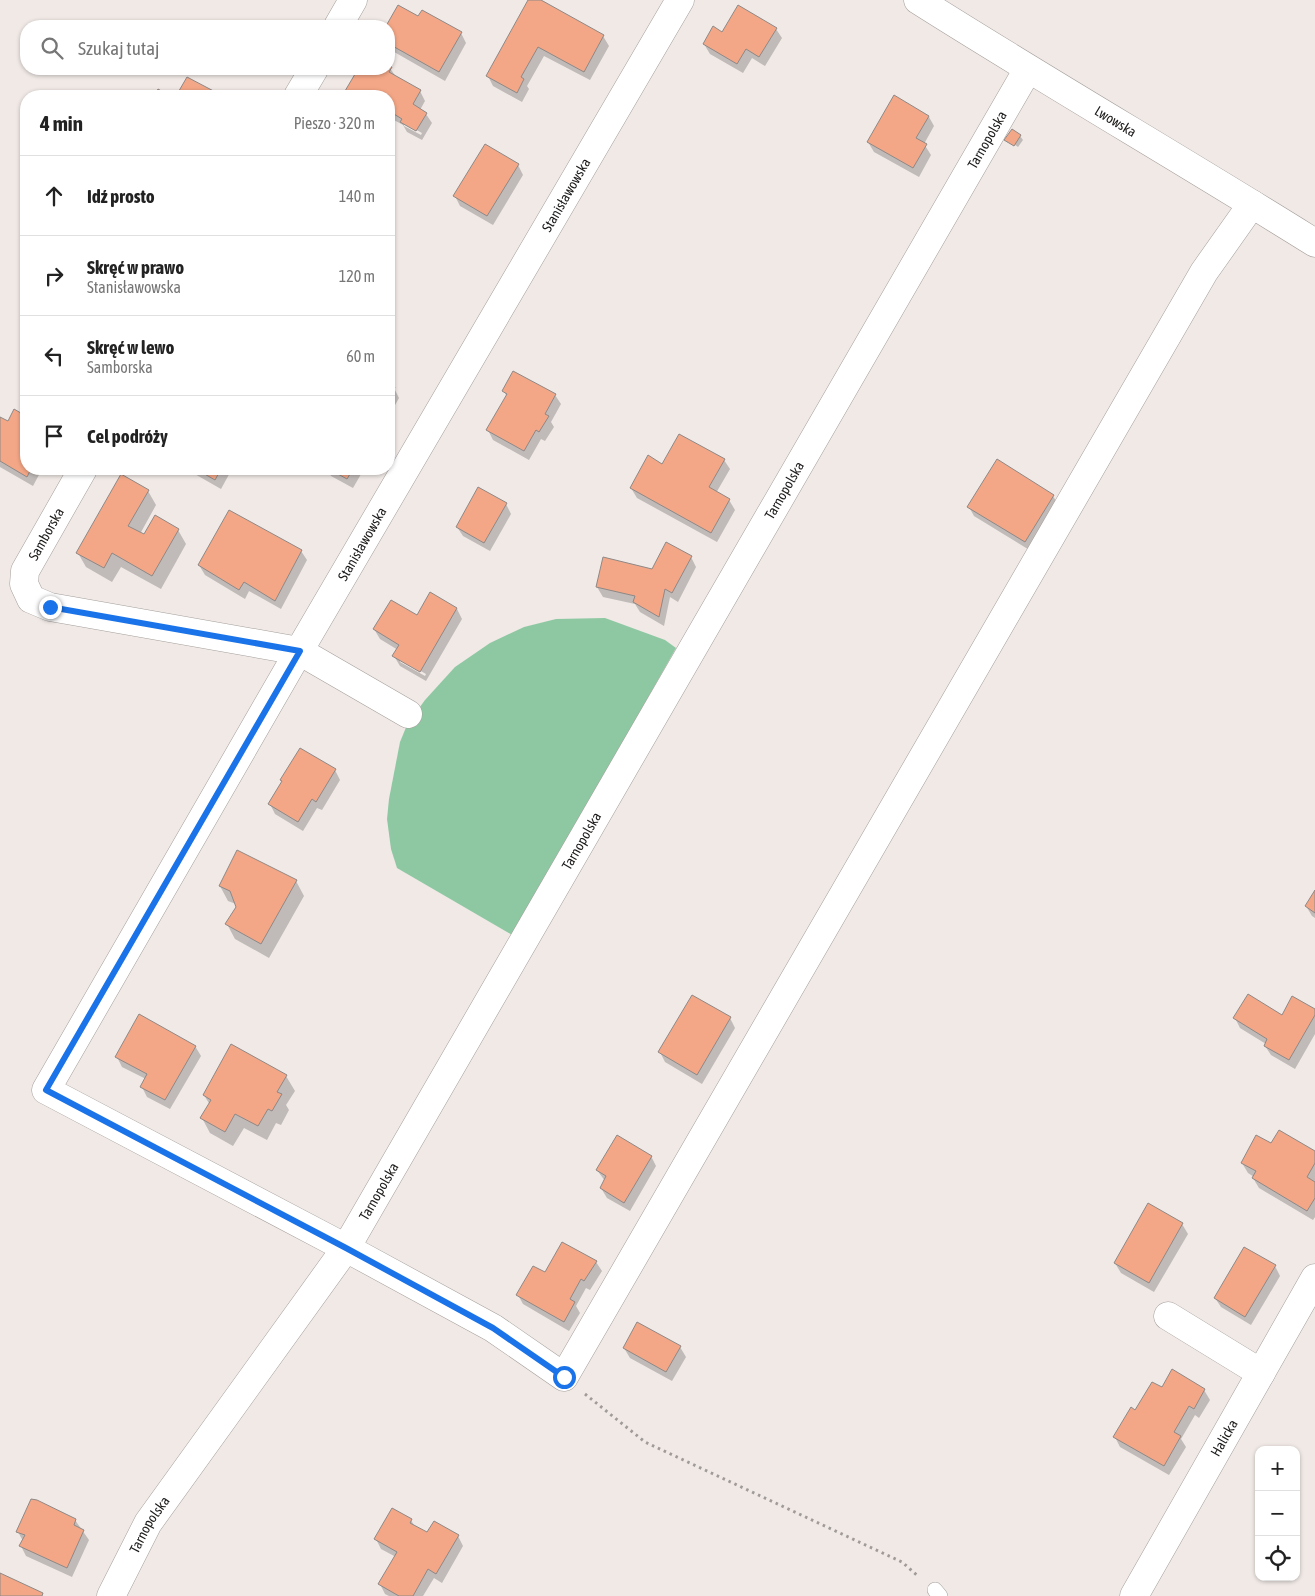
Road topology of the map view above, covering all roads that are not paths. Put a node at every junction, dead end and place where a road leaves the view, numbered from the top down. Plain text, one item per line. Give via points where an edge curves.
1 (353, 0) edge
2 (680, 0) edge
3 (918, 0) edge
4 (341, 20) edge
5 (1028, 70) junction
6 (310, 75) edge
7 (302, 90) edge
8 (1252, 204) junction
9 (1315, 244) edge
10 (80, 475) edge
11 (300, 651) junction
12 (408, 714) dead end
13 (346, 1248) junction
14 (1315, 1278) edge
15 (1168, 1316) dead end
16 (1261, 1374) junction
17 (111, 1596) edge
18 (1134, 1596) edge

1 - 4 street
2 - 11 street, Stanisławowska
3 - 5 street, Lwowska
5 - 8 street, Lwowska
5 - 13 street, Tarnopolska
6 - 7 street
8 - 9 street, Lwowska
8 - 13 street via 1199,281 564,1377 493,1328
10 - 11 street, Samborska via 25,571 24,584 31,599 65,610
11 - 12 street
11 - 13 street, Stanisławowska via 46,1090
13 - 17 street, Tarnopolska via 148,1523
14 - 16 street, Halicka
15 - 16 street
16 - 18 street, Halicka

